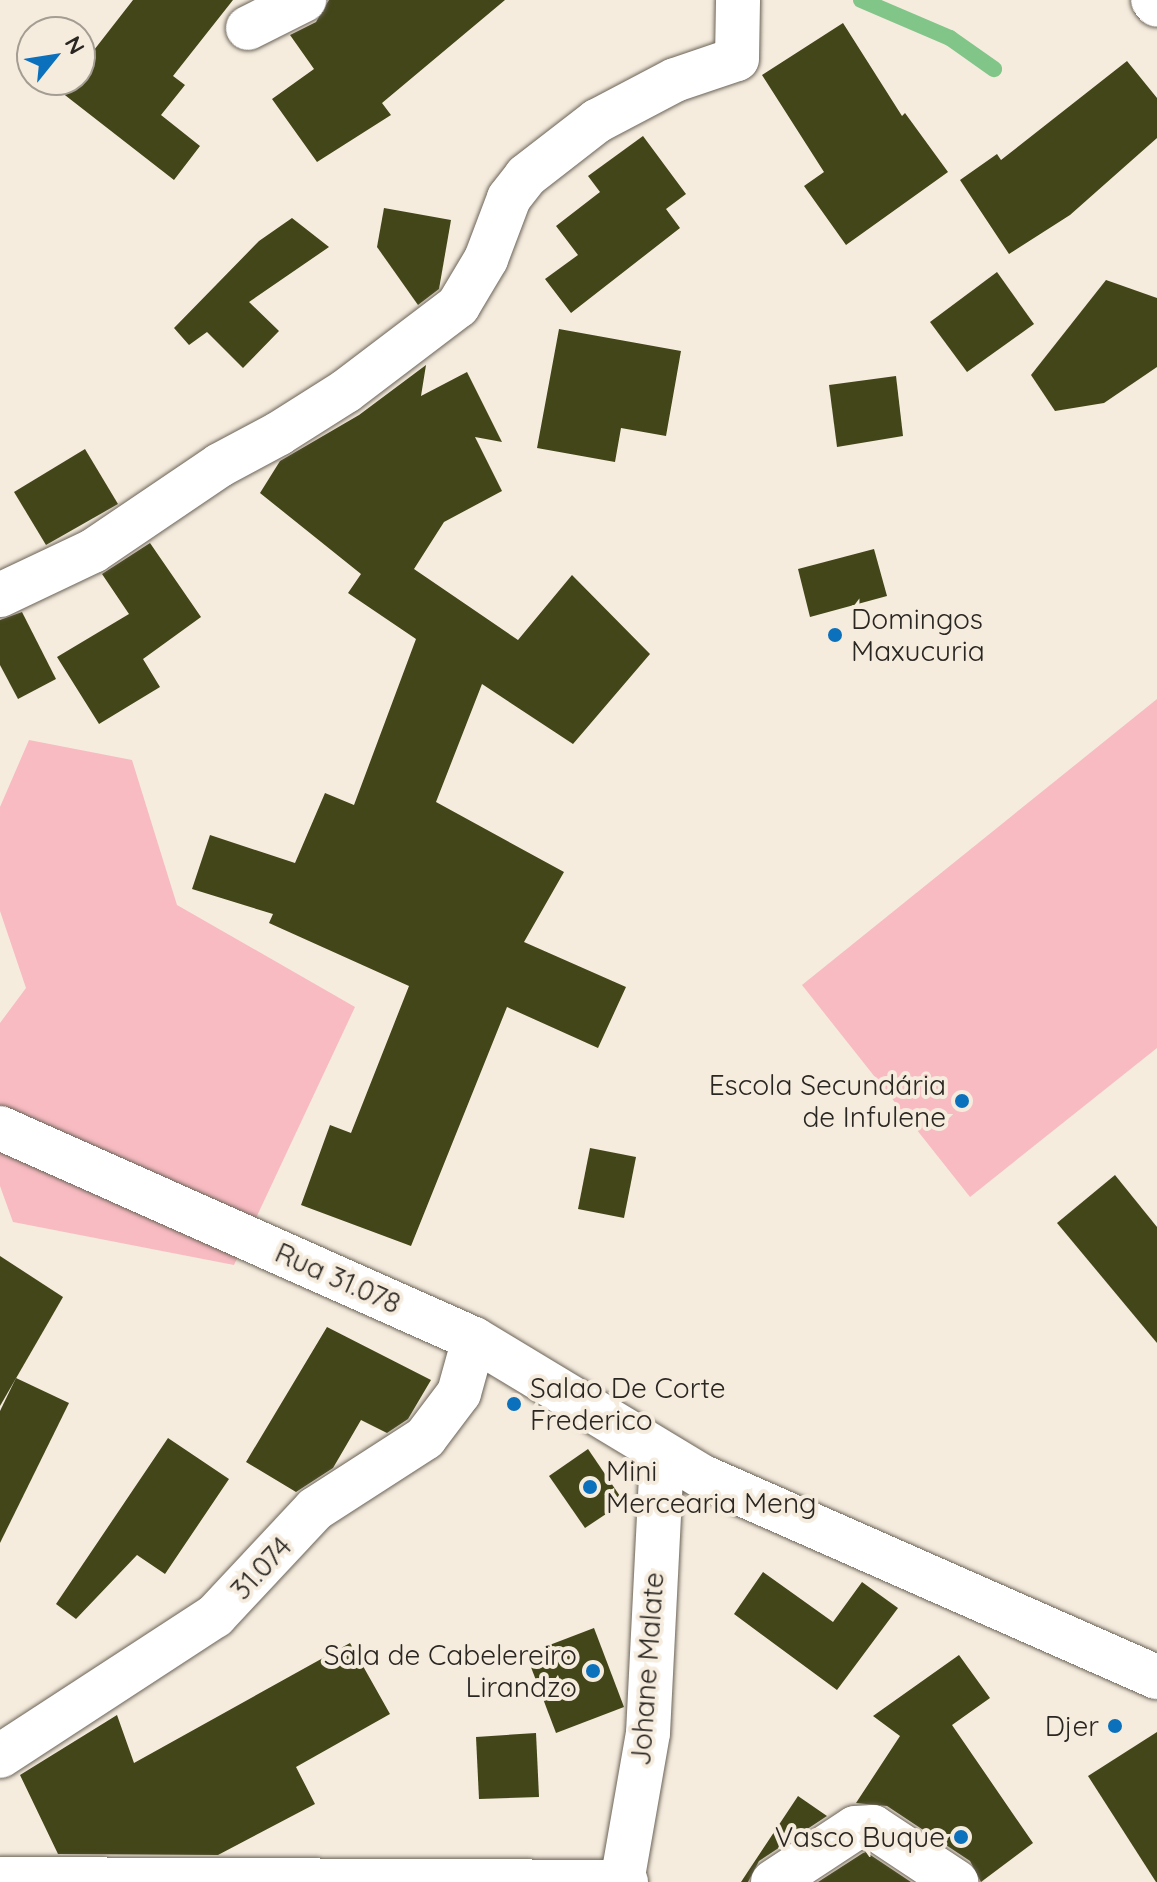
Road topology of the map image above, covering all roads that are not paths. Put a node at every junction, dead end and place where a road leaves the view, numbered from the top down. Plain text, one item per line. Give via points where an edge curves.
1 (304, 0) edge
2 (738, 0) edge
3 (1153, 0) edge
4 (1157, 5) edge
5 (248, 28) dead end
6 (0, 595) edge
7 (0, 1128) edge
8 (474, 1339) junction
9 (662, 1456) junction
10 (1157, 1677) edge
11 (0, 1756) edge
12 (0, 1879) edge
13 (624, 1882) edge
14 (773, 1882) edge
15 (956, 1882) edge

1 - 5 street
2 - 6 street via 737,59 675,80 597,121 526,176 509,198 486,259 458,306 346,391 220,465 93,551
3 - 4 street
7 - 8 street, Rua 31.078
8 - 9 street, Rua 31.078
8 - 11 street, 31.074 via 459,1393 425,1438 315,1509 215,1616
9 - 10 street, Rua 31.078
9 - 13 street, Johane Malate via 648,1733
12 - 13 street
14 - 15 street via 855,1828 873,1827

